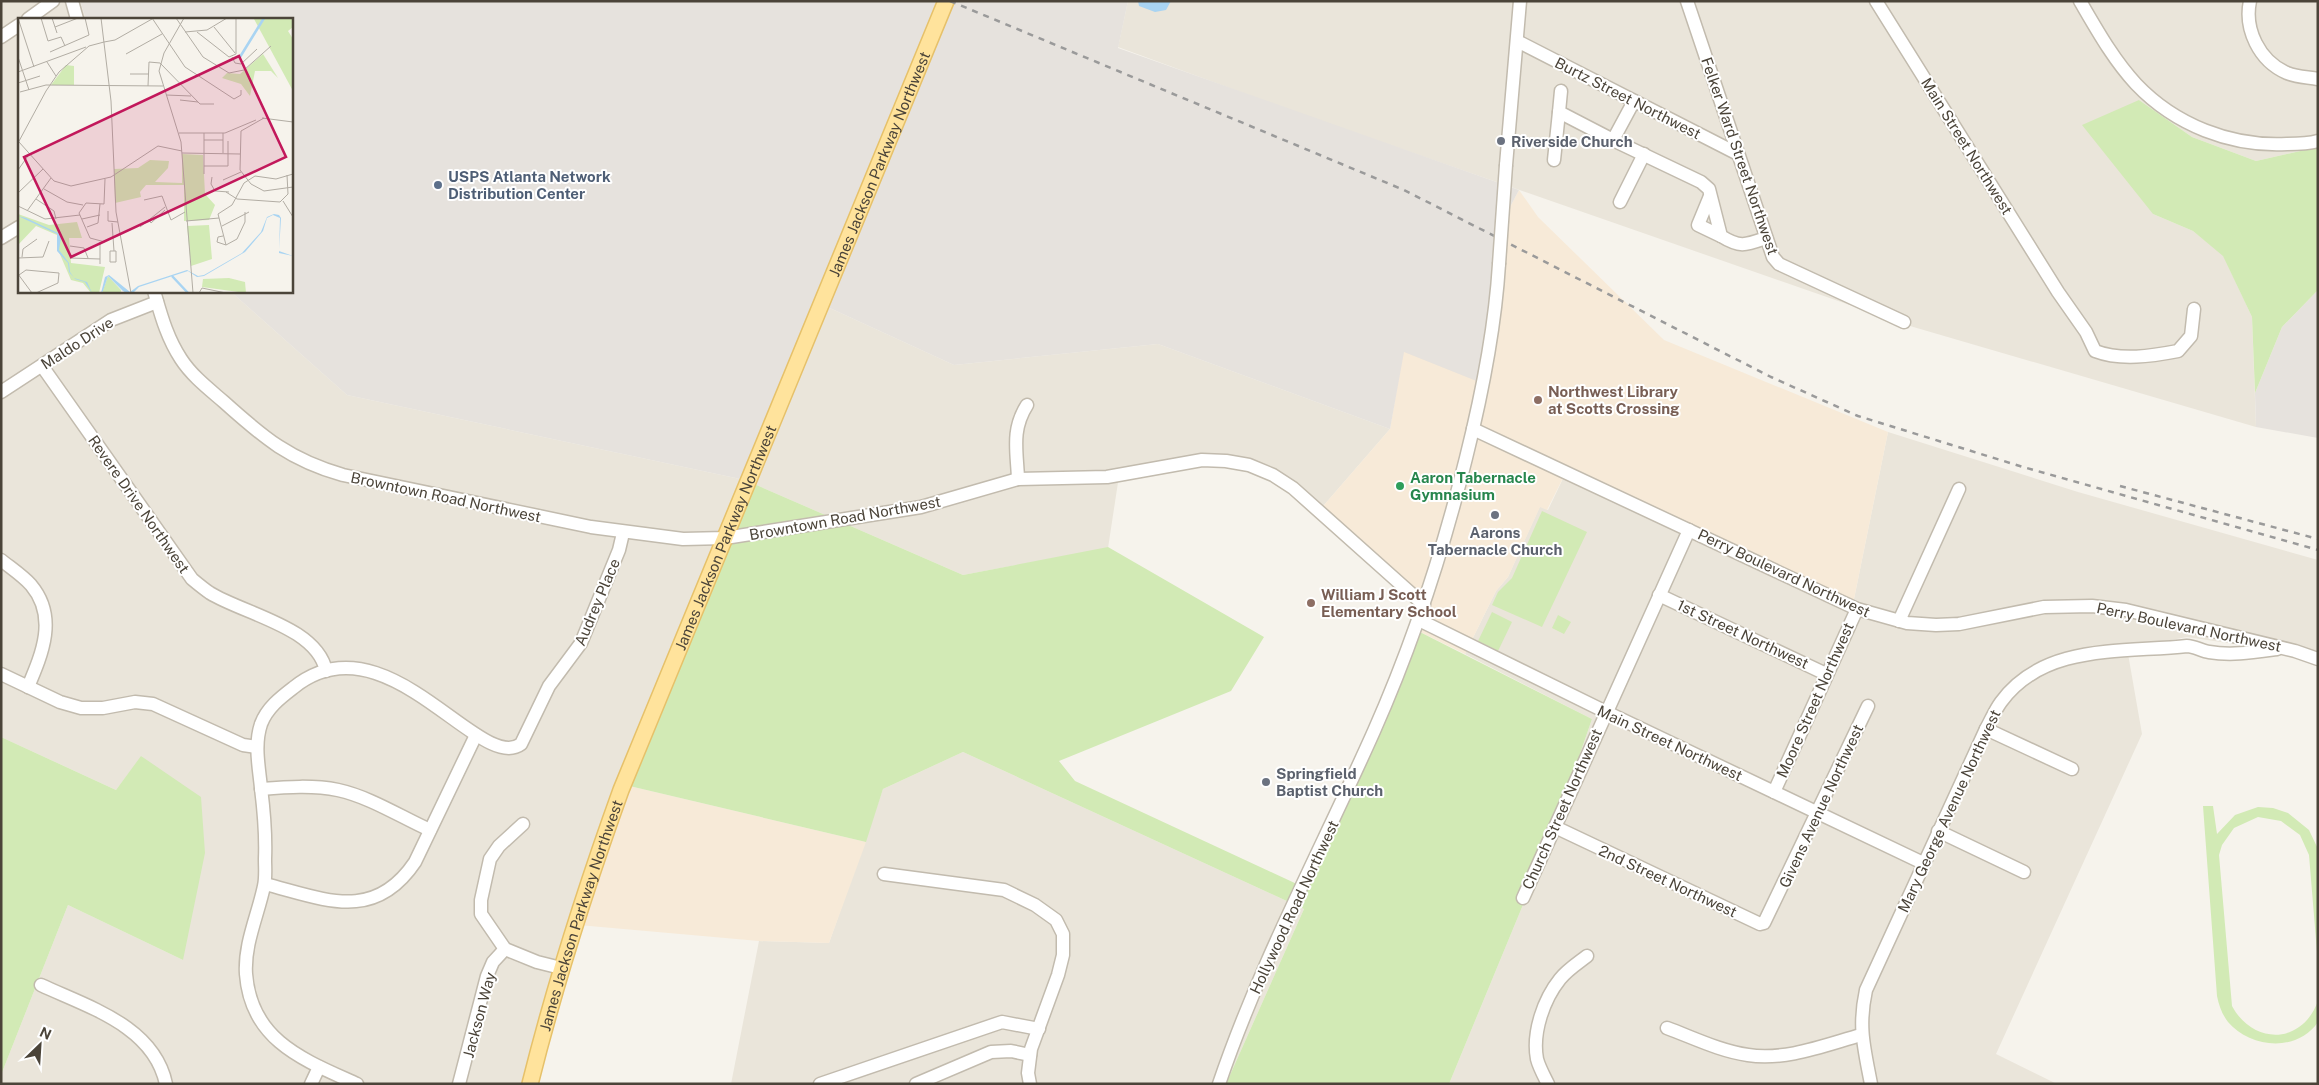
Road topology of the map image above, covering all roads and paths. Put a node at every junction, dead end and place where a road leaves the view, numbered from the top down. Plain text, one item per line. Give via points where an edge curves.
1 (53, 1) edge
2 (72, 1) edge
3 (946, 1) edge
4 (1520, 1) edge
5 (1687, 1) edge
6 (1876, 1) edge
7 (2080, 1) edge
8 (2250, 1) edge
9 (29, 18) edge
10 (77, 18) edge
11 (18, 26) edge
12 (1, 38) edge
13 (1517, 41) junction
14 (2318, 79) edge
15 (1561, 91) dead end
16 (1634, 101) junction
17 (1559, 112) junction
18 (1613, 140) junction
19 (2318, 141) edge
20 (1644, 154) junction
21 (1738, 154) junction
22 (1554, 160) dead end
23 (1710, 196) junction
24 (1620, 202) dead end
25 (18, 228) edge
26 (1721, 236) junction
27 (1, 238) edge
28 (1766, 238) junction
29 (156, 297) edge
30 (2194, 309) dead end
31 (1904, 322) dead end
32 (42, 366) junction
33 (1, 392) edge
34 (1027, 405) dead end
35 (1473, 429) junction
36 (1018, 479) junction
37 (1959, 489) dead end
38 (1689, 530) junction
39 (624, 533) junction
40 (725, 538) junction
41 (1, 560) edge
42 (1659, 595) junction
43 (1424, 605) junction
44 (1857, 609) junction
45 (1419, 620) junction
46 (1899, 622) junction
47 (2195, 627) junction
48 (2188, 646) junction
49 (2282, 648) junction
50 (2318, 659) edge
51 (326, 671) junction
52 (1, 674) edge
53 (1826, 674) junction
54 (28, 687) junction
55 (1868, 706) dead end
56 (1606, 712) junction
57 (1986, 729) junction
58 (476, 735) junction
59 (257, 747) junction
60 (2072, 768) dead end
61 (261, 789) junction
62 (1774, 792) junction
63 (1818, 813) junction
64 (523, 824) dead end
65 (1555, 827) junction
66 (430, 830) junction
67 (1938, 831) junction
68 (1923, 863) junction
69 (2024, 872) dead end
70 (884, 874) dead end
71 (265, 884) junction
72 (1523, 898) dead end
73 (1774, 906) joint
74 (505, 949) junction
75 (1587, 956) dead end
76 (561, 968) junction
77 (41, 985) dead end
78 (1667, 1028) dead end
79 (1039, 1030) junction
80 (1861, 1035) junction
81 (1030, 1055) junction
82 (319, 1067) junction
83 (843, 1080) edge
84 (166, 1084) edge
85 (311, 1084) edge
86 (357, 1084) edge
87 (460, 1084) edge
88 (530, 1084) edge
89 (820, 1084) edge
90 (916, 1084) edge
91 (1030, 1084) edge
92 (1219, 1084) edge
93 (1548, 1084) edge
94 (1872, 1084) edge

1 - 9 street
2 - 10 street
3 - 40 main road, James Jackson Parkway Northwest
4 - 13 street, Hollywood Road Northwest
5 - 21 street, Felker Ward Street Northwest
6 - 30 street, Main Street Northwest via 2096,351 2109,356 2155,356 2178,352 2191,336
7 - 19 street via 2117,62 2158,104 2191,125 2228,139 2250,143 2271,145
8 - 14 street via 2249,28 2254,42 2266,56 2285,72
11 - 12 street
13 - 16 street, Burtz Street Northwest
13 - 35 street, Hollywood Road Northwest, bridge via 1497,298
15 - 17 street
16 - 18 street
16 - 21 street, Burtz Street Northwest
17 - 18 street
17 - 22 street
18 - 20 street
20 - 23 street via 1701,182
20 - 24 street
21 - 28 street, Felker Ward Street Northwest
23 - 26 street
23 - 26 street via 1698,225
25 - 27 street
26 - 28 street via 1743,246
28 - 31 street, Felker Ward Street Northwest via 1779,264
29 - 32 street, Maldo Drive via 112,320
29 - 39 street, Browntown Road Northwest via 171,342 195,376 263,437 299,460 343,475
32 - 33 street, Maldo Drive
32 - 51 street, Revere Drive Northwest via 192,579 210,593 302,637 320,653
34 - 36 street via 1015,430
35 - 38 street, Perry Boulevard Northwest
35 - 43 street, Hollywood Road Northwest
36 - 40 street, Browntown Road Northwest via 921,507
36 - 43 street, Browntown Road Northwest via 1107,477 1202,460 1249,465 1293,488
37 - 46 street
38 - 42 street, Church Street Northwest
38 - 44 street, Perry Boulevard Northwest
39 - 40 street, Browntown Road Northwest via 683,539
39 - 58 street, Audrey Place via 581,643 549,686 521,744 507,749
40 - 76 main road, James Jackson Parkway Northwest via 621,790 590,873
41 - 54 street via 30,585 43,607 46,643
42 - 53 street, 1st Street Northwest
42 - 56 street, Church Street Northwest
43 - 45 street, Hollywood Road Northwest
44 - 46 street, Perry Boulevard Northwest
44 - 53 street, Moore Street Northwest
45 - 56 street, Main Street Northwest
45 - 92 street, Hollywood Road Northwest via 1375,729 1245,1014
46 - 47 street, Perry Boulevard Northwest via 1959,624 2044,607 2077,605 2126,610
47 - 48 street
47 - 49 street, Perry Boulevard Northwest
48 - 49 street, Mary George Avenue Northwest via 2232,654
48 - 57 street, Mary George Avenue Northwest via 2071,656 2050,663 2015,687 2001,702
49 - 50 street, Perry Boulevard Northwest
51 - 58 street via 356,668 386,675
51 - 59 street via 301,681 274,703 261,724
52 - 54 street
53 - 62 street, Moore Street Northwest
54 - 59 street via 81,708 135,702 153,704 243,745
55 - 63 street, Givens Avenue Northwest
56 - 62 street, Main Street Northwest
56 - 65 street, Church Street Northwest
57 - 60 street
57 - 67 street, Mary George Avenue Northwest
58 - 66 street
59 - 61 street
61 - 66 street via 306,786 338,790
61 - 71 street via 266,837
62 - 63 street, Main Street Northwest
63 - 68 street, Main Street Northwest
63 - 73 street, Givens Avenue Northwest
64 - 74 street via 490,859 481,900 481,914
65 - 72 street, Church Street Northwest
65 - 73 street, 2nd Street Northwest via 1760,924 1767,920
66 - 71 street via 406,876 370,900 335,902
67 - 68 street, Mary George Avenue Northwest
67 - 69 street
68 - 80 street, Mary George Avenue Northwest via 1866,990
70 - 79 street via 1004,890 1035,904 1056,920 1063,934 1063,955
71 - 82 street via 247,952 250,996 260,1019 276,1040 294,1055
74 - 76 street
74 - 87 street, Jackson Way via 493,962 487,976
75 - 93 street via 1561,978 1542,1014 1537,1058
76 - 88 main road, James Jackson Parkway Northwest
77 - 84 street via 124,1025 142,1039 155,1056
78 - 80 street via 1732,1052 1765,1056 1791,1054
79 - 81 street
79 - 83 street via 1002,1022
80 - 94 street, Mary George Avenue Northwest
81 - 90 street via 1011,1051 991,1052
81 - 91 street
82 - 85 street
82 - 86 street
83 - 89 street

